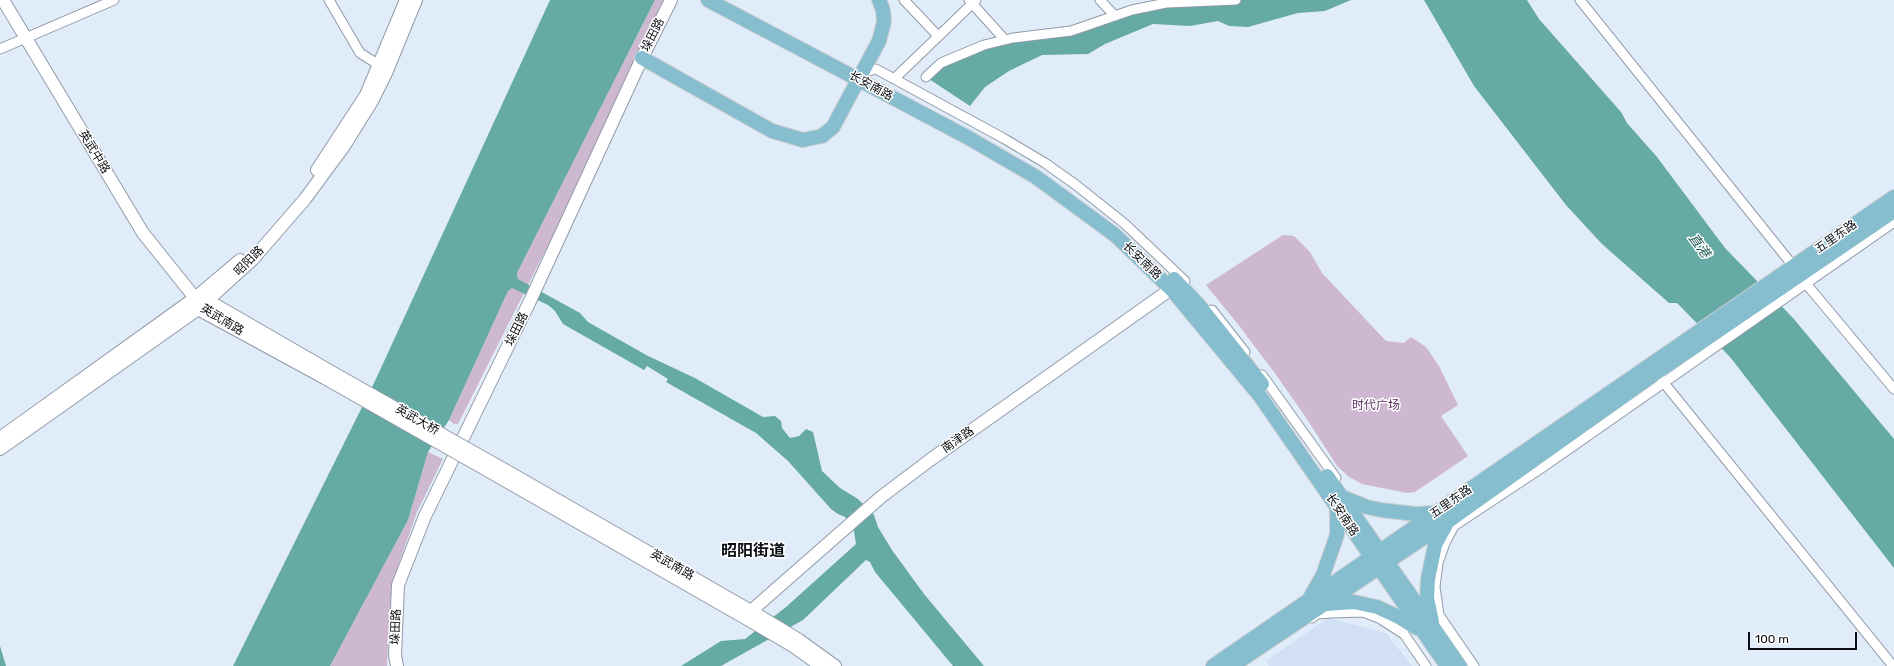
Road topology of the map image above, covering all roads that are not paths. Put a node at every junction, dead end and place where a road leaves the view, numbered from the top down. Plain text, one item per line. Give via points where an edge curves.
1 (3, 0) edge
2 (114, 0) edge
3 (329, 0) edge
4 (406, 0) edge
5 (416, 0) edge
6 (671, 0) edge
7 (708, 0) edge
8 (728, 0) edge
9 (879, 0) edge
10 (904, 0) edge
11 (1100, 0) edge
12 (1236, 0) edge
13 (1580, 0) edge
14 (972, 1) edge
15 (1115, 16) junction
16 (938, 36) junction
17 (26, 38) junction
18 (1005, 40) junction
19 (805, 46) junction
20 (0, 49) edge
21 (642, 58) junction
22 (379, 65) junction
23 (860, 76) junction
24 (926, 77) dead end
25 (894, 79) junction
26 (1894, 197) edge
27 (1894, 210) edge
28 (1894, 222) edge
29 (1800, 275) junction
30 (1178, 284) junction
31 (200, 302) junction
32 (326, 373) joint
33 (1657, 373) junction
34 (1894, 389) edge
35 (0, 438) edge
36 (0, 449) edge
37 (502, 473) joint
38 (1337, 479) dead end
39 (1339, 502) junction
40 (1435, 513) junction
41 (1447, 522) junction
42 (1379, 559) junction
43 (1309, 599) junction
44 (1325, 604) junction
45 (749, 615) junction
46 (1428, 630) junction
47 (796, 643) junction
48 (397, 666) edge
49 (821, 666) edge
50 (835, 666) edge
51 (1213, 666) edge
52 (1232, 666) edge
53 (1242, 666) edge
54 (1426, 666) edge
55 (1447, 666) edge
56 (1460, 666) edge
57 (1474, 666) edge
58 (1893, 666) edge

1 - 17 main road, 英武中路
2 - 17 street
3 - 22 street via 360,53
4 - 22 main road, 昭阳路
5 - 31 main road, 昭阳路 via 386,73 344,146 305,199 253,259
6 - 21 main road, 垛田路
7 - 19 main road, 长安南路
8 - 19 main road, 长安南路
9 - 23 main road via 884,22 879,41
10 - 16 street
11 - 15 street
12 - 15 street via 1166,3
13 - 29 street
14 - 16 street
14 - 18 street
15 - 18 street via 1071,31
16 - 25 street
17 - 20 street
17 - 31 main road, 英武中路 via 143,233
18 - 24 street via 984,45 941,63
19 - 23 main road, 长安南路
21 - 23 main road via 772,131 803,140 822,136 833,127
21 - 48 main road, 垛田路 via 537,287 425,516 398,585 395,655
22 - 31 main road, 昭阳路 via 366,95 301,194 249,253
23 - 25 street via 876,69
23 - 30 main road, 长安南路 via 1036,177
25 - 30 street via 1003,138 1057,172 1125,224
26 - 29 main road, 五里东路
27 - 29 main road, 五里东路
28 - 29 street
29 - 33 main road, 五里东路
29 - 34 street
30 - 38 street via 1203,300 1234,338
30 - 39 main road, 长安南路
30 - 45 main road, 南津路 via 881,497
31 - 32 main road, 英武南路
31 - 35 main road, 昭阳路
31 - 36 main road, 昭阳路
32 - 37 main road, 英武大桥, bridge
33 - 40 main road, 五里东路
33 - 41 main road, 五里东路
33 - 57 street via 1454,526 1438,562 1435,587 1439,615
33 - 58 street
37 - 45 main road, 英武南路
39 - 40 main road via 1414,514
39 - 42 main road, 长安南路
39 - 43 main road via 1337,535 1323,575
40 - 42 main road, 五里东路
41 - 42 main road, 五里东路
41 - 46 main road via 1435,545 1428,579
42 - 43 main road, 五里东路
42 - 44 main road, 五里东路
42 - 46 main road, 长安南路
43 - 51 main road, 五里东路
44 - 46 main road via 1354,602 1377,607
44 - 52 main road, 五里东路
45 - 47 main road, 英武南路
46 - 55 main road, 长安南路
46 - 56 main road, 长安南路
47 - 49 main road, 英武南路
47 - 50 main road, 英武南路
53 - 54 street via 1317,614 1347,612 1363,612 1379,618 1404,634

